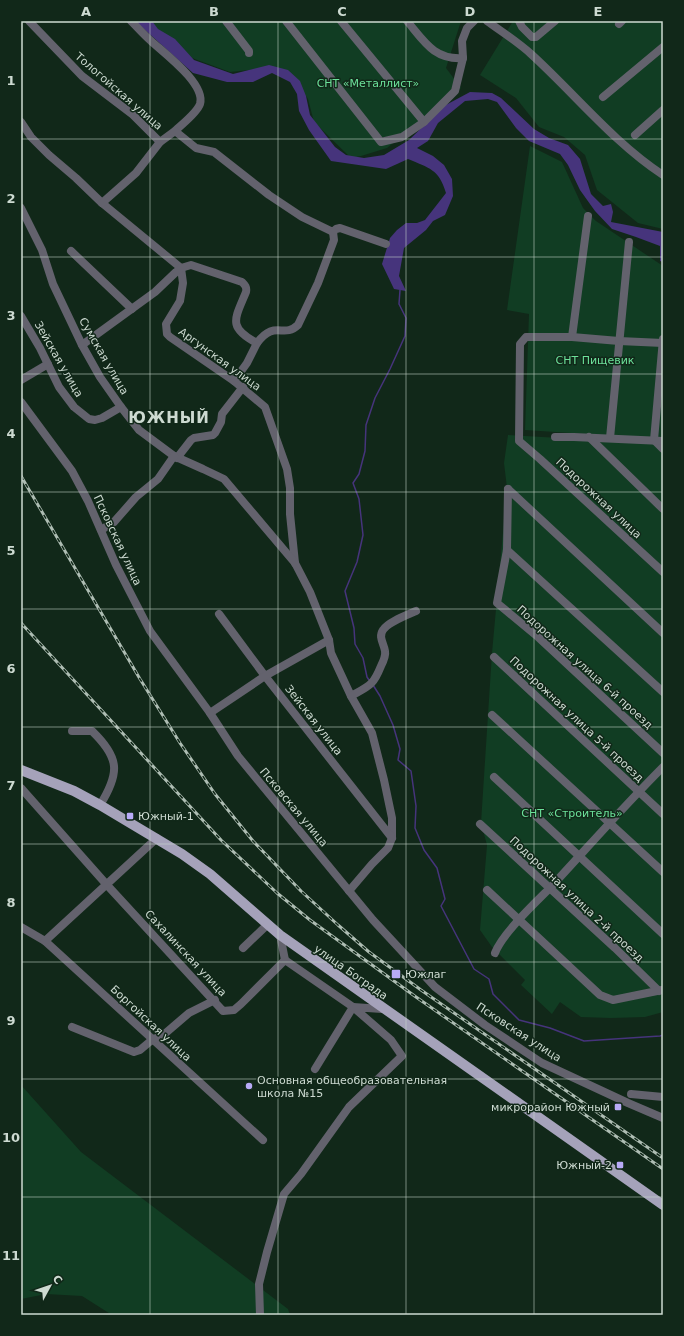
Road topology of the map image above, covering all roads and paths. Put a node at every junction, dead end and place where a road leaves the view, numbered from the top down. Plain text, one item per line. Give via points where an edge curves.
1 (29, 21) edge
2 (131, 21) edge
3 (226, 21) edge
4 (286, 21) edge
5 (341, 21) edge
6 (407, 21) edge
7 (474, 21) edge
8 (487, 21) edge
9 (519, 21) edge
10 (555, 21) edge
11 (663, 47) edge
12 (249, 53) dead end
13 (463, 58) junction
14 (603, 97) dead end
15 (663, 110) edge
16 (21, 122) edge
17 (424, 122) junction
18 (175, 131) junction
19 (635, 135) dead end
20 (160, 142) junction
21 (663, 175) edge
22 (102, 203) junction
23 (21, 208) edge
24 (588, 216) dead end
25 (333, 232) junction
26 (630, 242) dead end
27 (386, 244) dead end
28 (71, 251) dead end
29 (181, 268) junction
30 (132, 309) junction
31 (21, 316) edge
32 (572, 337) junction
33 (619, 341) junction
34 (663, 341) edge
35 (257, 343) junction
36 (82, 345) junction
37 (48, 364) junction
38 (21, 380) edge
39 (234, 381) junction
40 (243, 387) junction
41 (21, 402) edge
42 (121, 407) junction
43 (555, 437) dead end
44 (590, 437) junction
45 (610, 438) junction
46 (654, 440) junction
47 (663, 441) edge
48 (663, 449) edge
49 (176, 457) junction
50 (663, 509) edge
51 (101, 530) junction
52 (507, 550) junction
53 (295, 563) junction
54 (663, 572) edge
55 (416, 611) dead end
56 (219, 614) dead end
57 (663, 633) edge
58 (329, 640) junction
59 (494, 657) dead end
60 (265, 676) junction
61 (663, 692) edge
62 (351, 696) junction
63 (210, 713) junction
64 (492, 716) dead end
65 (72, 731) dead end
66 (663, 753) edge
67 (663, 767) edge
68 (21, 770) edge
69 (494, 777) dead end
70 (21, 788) edge
71 (639, 791) junction
72 (100, 805) junction
73 (663, 814) edge
74 (609, 823) junction
75 (480, 824) dead end
76 (156, 838) junction
77 (392, 838) junction
78 (580, 855) junction
79 (663, 872) edge
80 (107, 885) junction
81 (550, 888) junction
82 (487, 890) dead end
83 (349, 891) junction
84 (519, 920) junction
85 (267, 925) junction
86 (21, 927) edge
87 (663, 934) edge
88 (280, 935) junction
89 (45, 942) junction
90 (243, 948) dead end
91 (495, 953) dead end
92 (286, 960) junction
93 (661, 990) edge
94 (215, 1000) junction
95 (353, 1008) junction
96 (382, 1008) junction
97 (72, 1027) dead end
98 (153, 1039) junction
99 (315, 1069) dead end
100 (631, 1094) dead end
101 (663, 1097) edge
102 (663, 1118) edge
103 (263, 1140) dead end
104 (663, 1205) edge
105 (260, 1315) edge

1 - 20 street, Тологойская улица via 82,76 132,114
2 - 18 street via 177,64 194,84 200,97 197,110
3 - 12 street
4 - 17 street via 381,142 402,137
5 - 17 street
6 - 13 street via 433,51 448,58
7 - 13 street via 467,28 462,41
8 - 21 street via 530,53 605,128
9 - 10 street via 532,37 536,37
11 - 14 street
13 - 17 street via 455,91
15 - 19 street
16 - 22 street via 31,137
18 - 20 street, Тологойская улица
18 - 25 street, Тологойская улица via 196,148 214,152 269,195
20 - 22 street via 136,173
22 - 29 street
23 - 36 street, Сумская улица via 42,250 53,284
24 - 32 street
25 - 27 street, Тологойская улица via 340,228
25 - 35 street via 334,240 318,283 298,325 289,331 267,332
26 - 33 street
28 - 30 street
29 - 30 street via 156,292
29 - 35 street via 191,265 245,284 247,288 235,321 236,327 239,332
29 - 39 street, Аргунская улица via 183,283 180,301 166,324 167,334
30 - 36 street
31 - 37 street, Зейская улица
32 - 33 street
32 - 54 street, Подорожная улица via 526,337 520,344 519,441
33 - 34 street
33 - 45 street
34 - 46 street
35 - 39 street
36 - 42 street, Сумская улица
37 - 38 street
37 - 42 street, Зейская улица via 74,408 89,419 102,418
39 - 40 street, Аргунская улица
40 - 49 street via 222,414 215,433 190,440
40 - 53 street, Аргунская улица via 266,407 287,469
41 - 51 street, Псковская улица via 72,471
42 - 49 street, Сумская улица via 138,430
43 - 44 street
44 - 45 street
44 - 50 street
45 - 46 street
46 - 47 street
46 - 48 street
49 - 51 street via 158,479 136,497 114,522
49 - 53 street, Сумская улица via 224,479
51 - 63 street, Псковская улица via 150,631
52 - 57 street via 508,490
52 - 61 street
52 - 66 street, Подорожная улица 6-й проезд via 496,603 538,637
53 - 58 street via 310,592
55 - 62 street via 383,630 381,636 385,657 376,678 368,687
56 - 60 street, Зейская улица
58 - 60 street
58 - 62 street via 331,653
59 - 71 street, Подорожная улица 5-й проезд
60 - 63 street
60 - 77 street, Зейская улица
62 - 77 street via 372,733 392,818
63 - 83 street, Псковская улица via 238,756
64 - 74 street
65 - 72 street via 92,731 114,759 114,777
67 - 71 street
68 - 72 main road, улица Бограда via 74,791
69 - 78 street
70 - 80 street, Сахалинская улица
71 - 73 street, Подорожная улица 5-й проезд
71 - 74 street
72 - 76 main road, улица Бограда
74 - 78 street
74 - 79 street
75 - 81 street, Подорожная улица 2-й проезд
76 - 80 street
76 - 85 main road, улица Бограда via 210,874
77 - 83 street via 388,848
78 - 81 street
78 - 87 street
80 - 89 street
80 - 94 street, Сахалинская улица
81 - 84 street
81 - 93 street, Подорожная улица 2-й проезд
82 - 84 street
83 - 102 street, Псковская улица via 435,987 485,1025 542,1063
84 - 91 street via 498,945
84 - 93 street via 600,995 614,1000
85 - 88 main road, улица Бограда
85 - 90 street
86 - 89 street, Боргойская улица
88 - 92 street
88 - 96 main road, улица Бограда
89 - 98 street, Боргойская улица
92 - 94 street, Сахалинская улица via 234,1010 223,1011
92 - 95 street
94 - 98 street via 189,1013 161,1037
95 - 96 street
95 - 99 street
95 - 105 street via 390,1040 402,1056 349,1107 284,1194 259,1284
96 - 104 main road, улица Бограда
97 - 98 street via 134,1052
98 - 103 street, Боргойская улица
100 - 101 street

